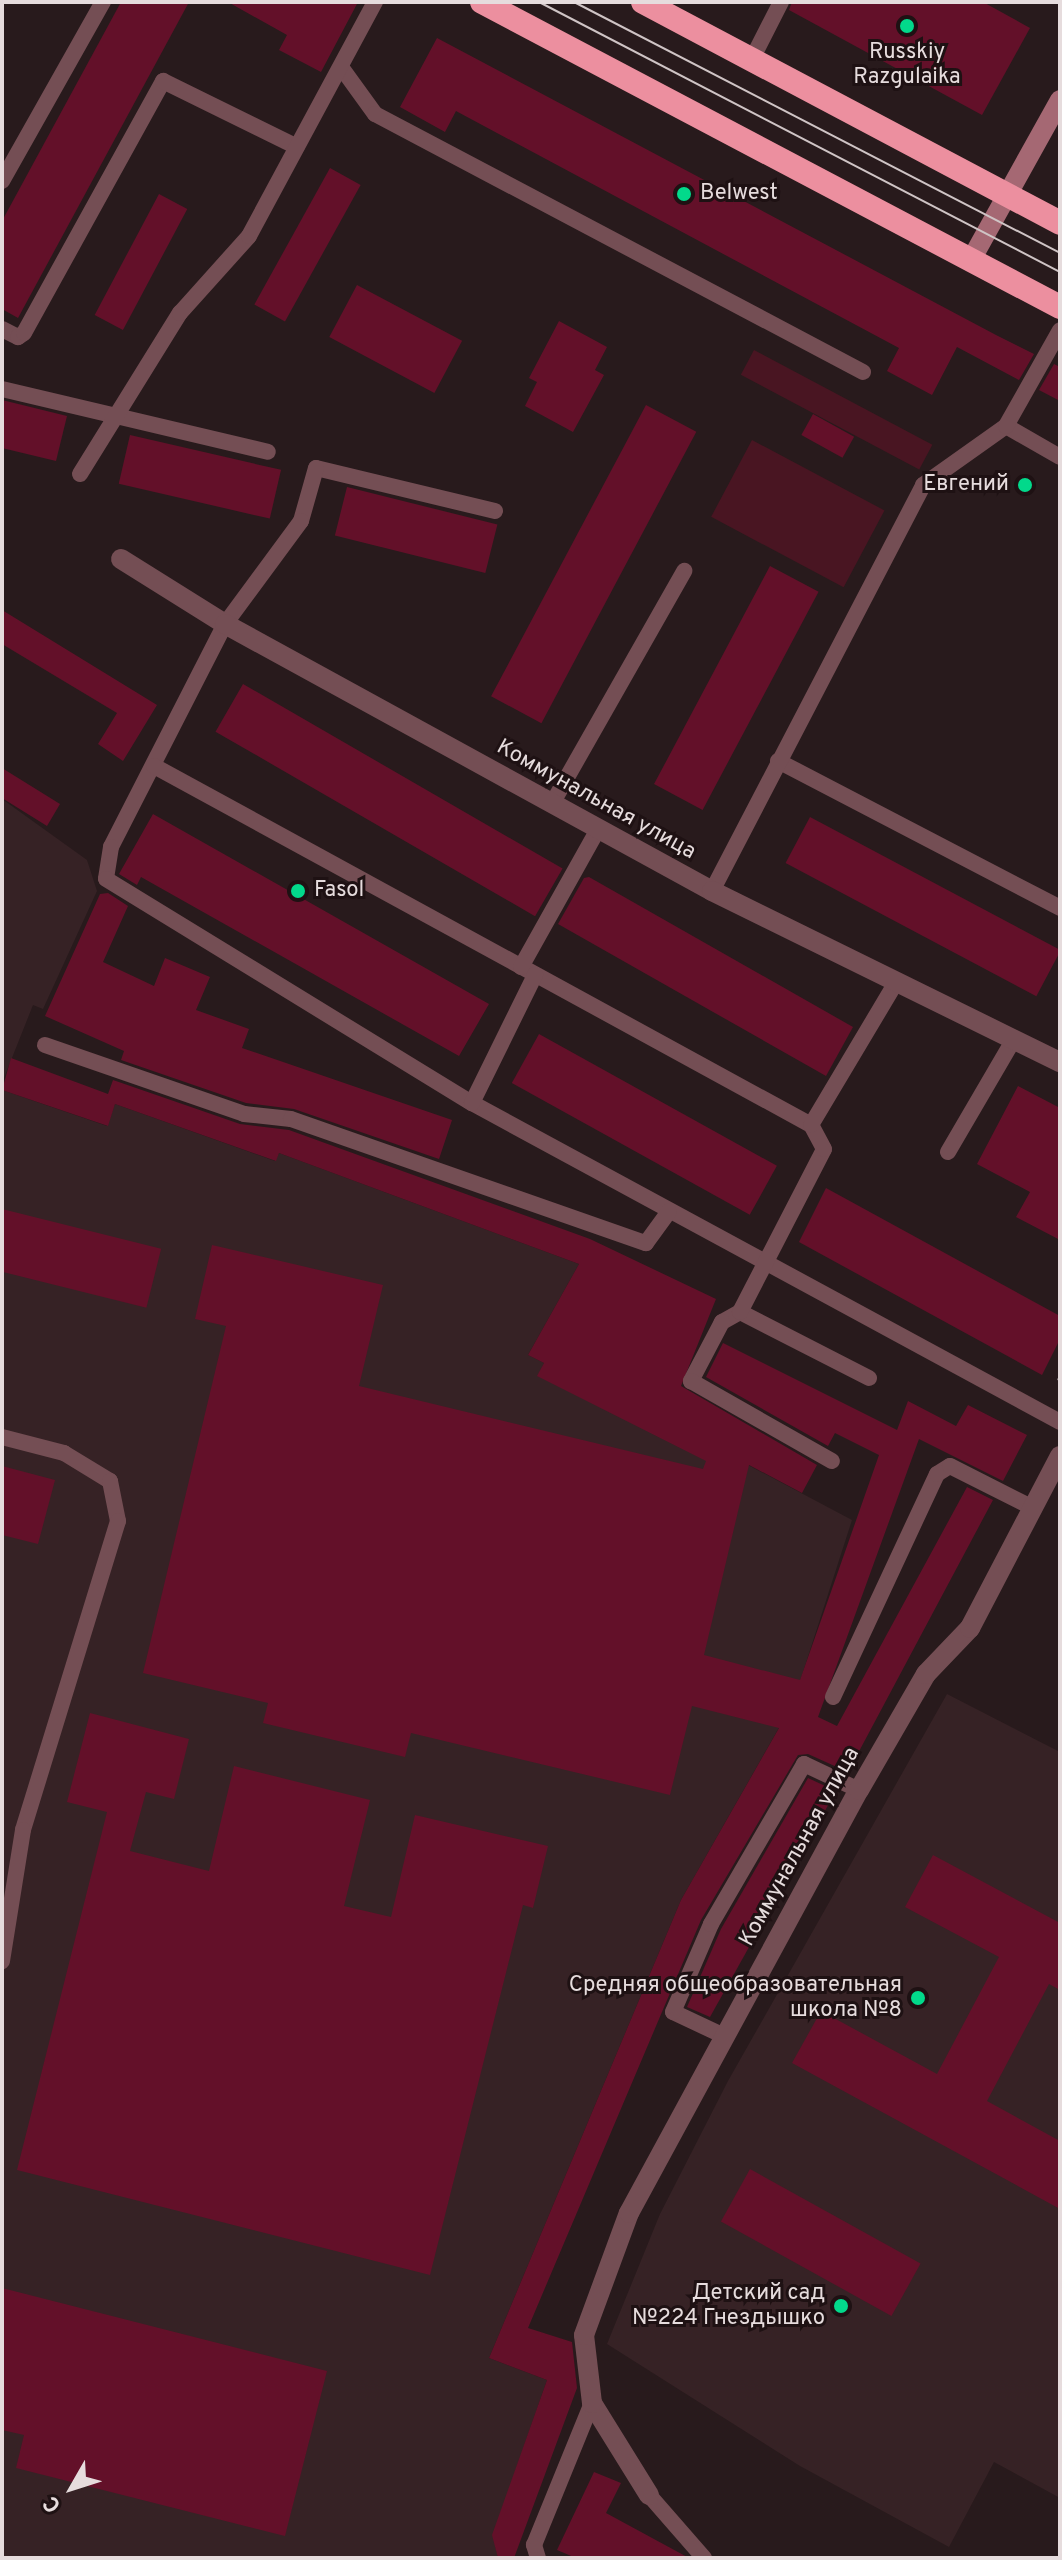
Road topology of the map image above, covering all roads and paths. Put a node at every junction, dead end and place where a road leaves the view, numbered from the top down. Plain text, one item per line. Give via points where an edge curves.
1 (103, 2) edge
2 (375, 2) edge
3 (482, 2) edge
4 (643, 2) edge
5 (781, 2) edge
6 (751, 61) junction
7 (341, 67) junction
8 (1060, 100) edge
9 (297, 147) junction
10 (2, 181) edge
11 (1005, 195) junction
12 (1060, 223) edge
13 (971, 260) junction
14 (1060, 307) edge
15 (2, 329) edge
16 (1060, 330) edge
17 (863, 372) dead end
18 (2, 389) edge
19 (112, 416) junction
20 (1006, 426) junction
21 (268, 452) dead end
22 (1060, 457) edge
23 (80, 474) dead end
24 (495, 511) dead end
25 (121, 559) dead end
26 (684, 571) dead end
27 (225, 624) junction
28 (778, 761) junction
29 (154, 766) junction
30 (553, 802) junction
31 (598, 829) junction
32 (712, 891) junction
33 (1060, 908) edge
34 (528, 971) junction
35 (897, 981) junction
36 (1014, 1039) junction
37 (45, 1045) dead end
38 (1060, 1062) edge
39 (472, 1103) junction
40 (811, 1125) junction
41 (948, 1152) dead end
42 (669, 1211) junction
43 (768, 1263) junction
44 (740, 1312) junction
45 (869, 1378) dead end
46 (1060, 1422) edge
47 (2, 1437) edge
48 (1060, 1456) edge
49 (832, 1461) dead end
50 (1033, 1508) junction
51 (833, 1697) dead end
52 (859, 1790) junction
53 (2, 1961) edge
54 (722, 2035) junction
55 (592, 2403) junction
56 (649, 2495) joint
57 (538, 2558) edge
58 (704, 2558) edge

1 - 10 lane
2 - 7 lane
3 - 13 highway
4 - 6 highway
5 - 6 lane
6 - 11 highway
7 - 9 lane
7 - 17 lane via 375,114
8 - 11 street
9 - 15 lane via 163,81 24,333 18,337
9 - 19 lane via 249,236 180,313
11 - 12 highway
11 - 13 street
13 - 14 highway
16 - 20 lane
18 - 19 lane
19 - 21 lane
19 - 23 lane
20 - 22 lane
20 - 28 lane via 923,485
24 - 27 lane via 316,468 301,521
25 - 27 street, Коммунальная улица
26 - 30 lane
27 - 29 lane
27 - 30 street, Коммунальная улица
28 - 32 lane
28 - 33 lane
29 - 34 lane
29 - 39 lane via 111,847 106,879
30 - 31 street, Коммунальная улица
31 - 32 street, Коммунальная улица
31 - 34 lane
32 - 35 street, Коммунальная улица
34 - 39 lane
34 - 40 lane
35 - 36 street, Коммунальная улица
35 - 40 lane
36 - 38 street, Коммунальная улица
36 - 41 lane
37 - 42 lane via 244,1114 291,1119 646,1243
39 - 42 lane
40 - 43 lane via 824,1149
42 - 43 lane
43 - 44 lane
43 - 46 lane
44 - 45 lane
44 - 49 lane via 722,1322 691,1381
47 - 53 lane via 64,1453 110,1481 118,1521 23,1830
48 - 50 street, Коммунальная улица
50 - 51 lane via 950,1466 937,1474
50 - 52 street, Коммунальная улица via 970,1628 926,1674
52 - 54 street, Коммунальная улица
52 - 54 lane via 804,1764 711,1924 673,2012
54 - 55 street, Коммунальная улица via 629,2213 584,2335
55 - 56 street, Коммунальная улица
55 - 57 lane via 534,2545
56 - 58 lane

